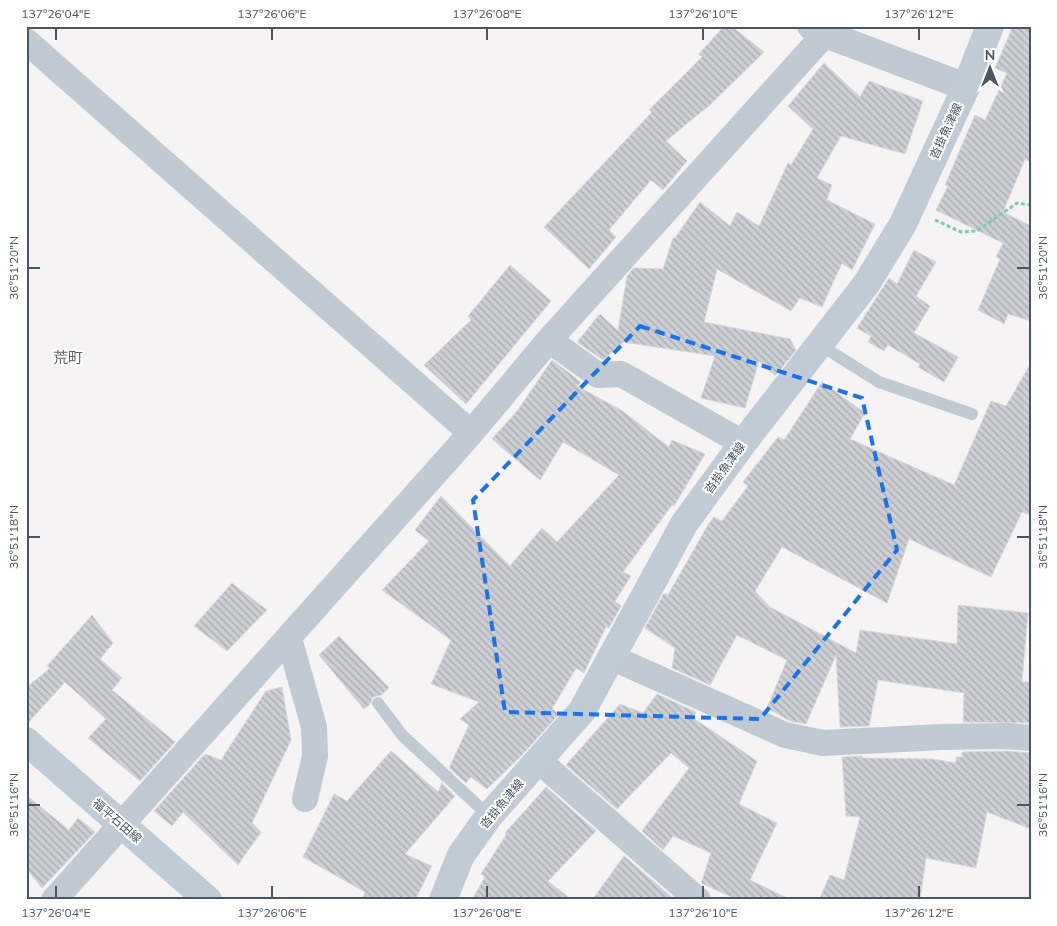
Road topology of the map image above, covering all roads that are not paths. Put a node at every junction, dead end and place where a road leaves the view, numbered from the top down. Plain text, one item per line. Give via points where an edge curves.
1 (990, 26) edge
2 (818, 30) edge
3 (26, 41) edge
4 (966, 87) junction
5 (549, 340) junction
6 (820, 345) junction
7 (972, 414) dead end
8 (471, 433) junction
9 (743, 443) junction
10 (289, 638) junction
11 (613, 658) junction
12 (378, 704) dead end
13 (1031, 738) edge
14 (26, 741) edge
15 (538, 760) junction
16 (305, 799) dead end
17 (489, 816) junction
18 (122, 826) junction
19 (54, 900) edge
20 (208, 900) edge
21 (443, 900) edge
22 (698, 900) edge

1 - 4 main road, 沓掛魚津線
2 - 4 street
2 - 5 street
3 - 8 street
4 - 6 main road, 沓掛魚津線 via 910,209 867,283
5 - 8 street
5 - 9 street via 598,375 621,374
6 - 7 lane via 879,382
6 - 9 main road, 沓掛魚津線
8 - 10 street
9 - 11 main road, 沓掛魚津線 via 684,524
10 - 16 street via 314,727 315,756
10 - 18 street
11 - 13 street via 785,735 823,743 942,737
11 - 15 main road, 沓掛魚津線 via 582,711
12 - 17 lane via 402,735
14 - 18 main road, 福平石田線
15 - 17 main road, 沓掛魚津線
15 - 22 street
17 - 21 main road, 沓掛魚津線 via 461,855
18 - 19 street
18 - 20 main road, 福平石田線

